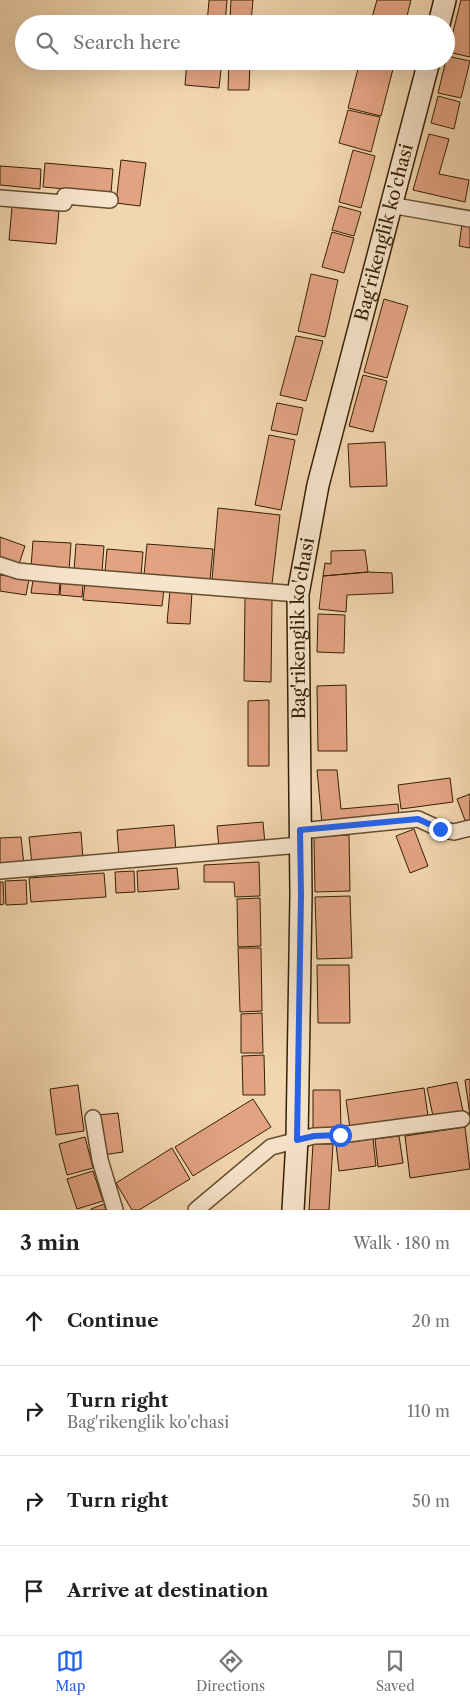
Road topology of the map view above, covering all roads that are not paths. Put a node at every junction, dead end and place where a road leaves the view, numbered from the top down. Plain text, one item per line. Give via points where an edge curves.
1 (445, 0) edge
2 (441, 15) edge
3 (427, 70) edge
4 (0, 198) edge
5 (110, 200) dead end
6 (390, 205) junction
7 (470, 219) edge
8 (0, 565) edge
9 (298, 594) junction
10 (470, 828) edge
11 (300, 838) junction
12 (0, 871) edge
13 (93, 1118) dead end
14 (462, 1119) dead end
15 (297, 1140) junction
16 (116, 1210) edge
17 (196, 1210) edge
18 (293, 1210) edge

1 - 2 main road
3 - 6 main road, Bag'rikenglik ko'chasi
4 - 5 street via 64,202 65,196
6 - 7 street
6 - 9 main road, Bag'rikenglik ko'chasi via 318,485
8 - 9 street via 18,571 57,575
9 - 11 main road, Bag'rikenglik ko'chasi
10 - 11 street via 454,832 418,819
11 - 12 street
11 - 15 main road, Bag'rikenglik ko'chasi
13 - 16 street via 100,1160
14 - 15 street
15 - 17 street via 271,1147
15 - 18 main road, Bag'rikenglik ko'chasi

